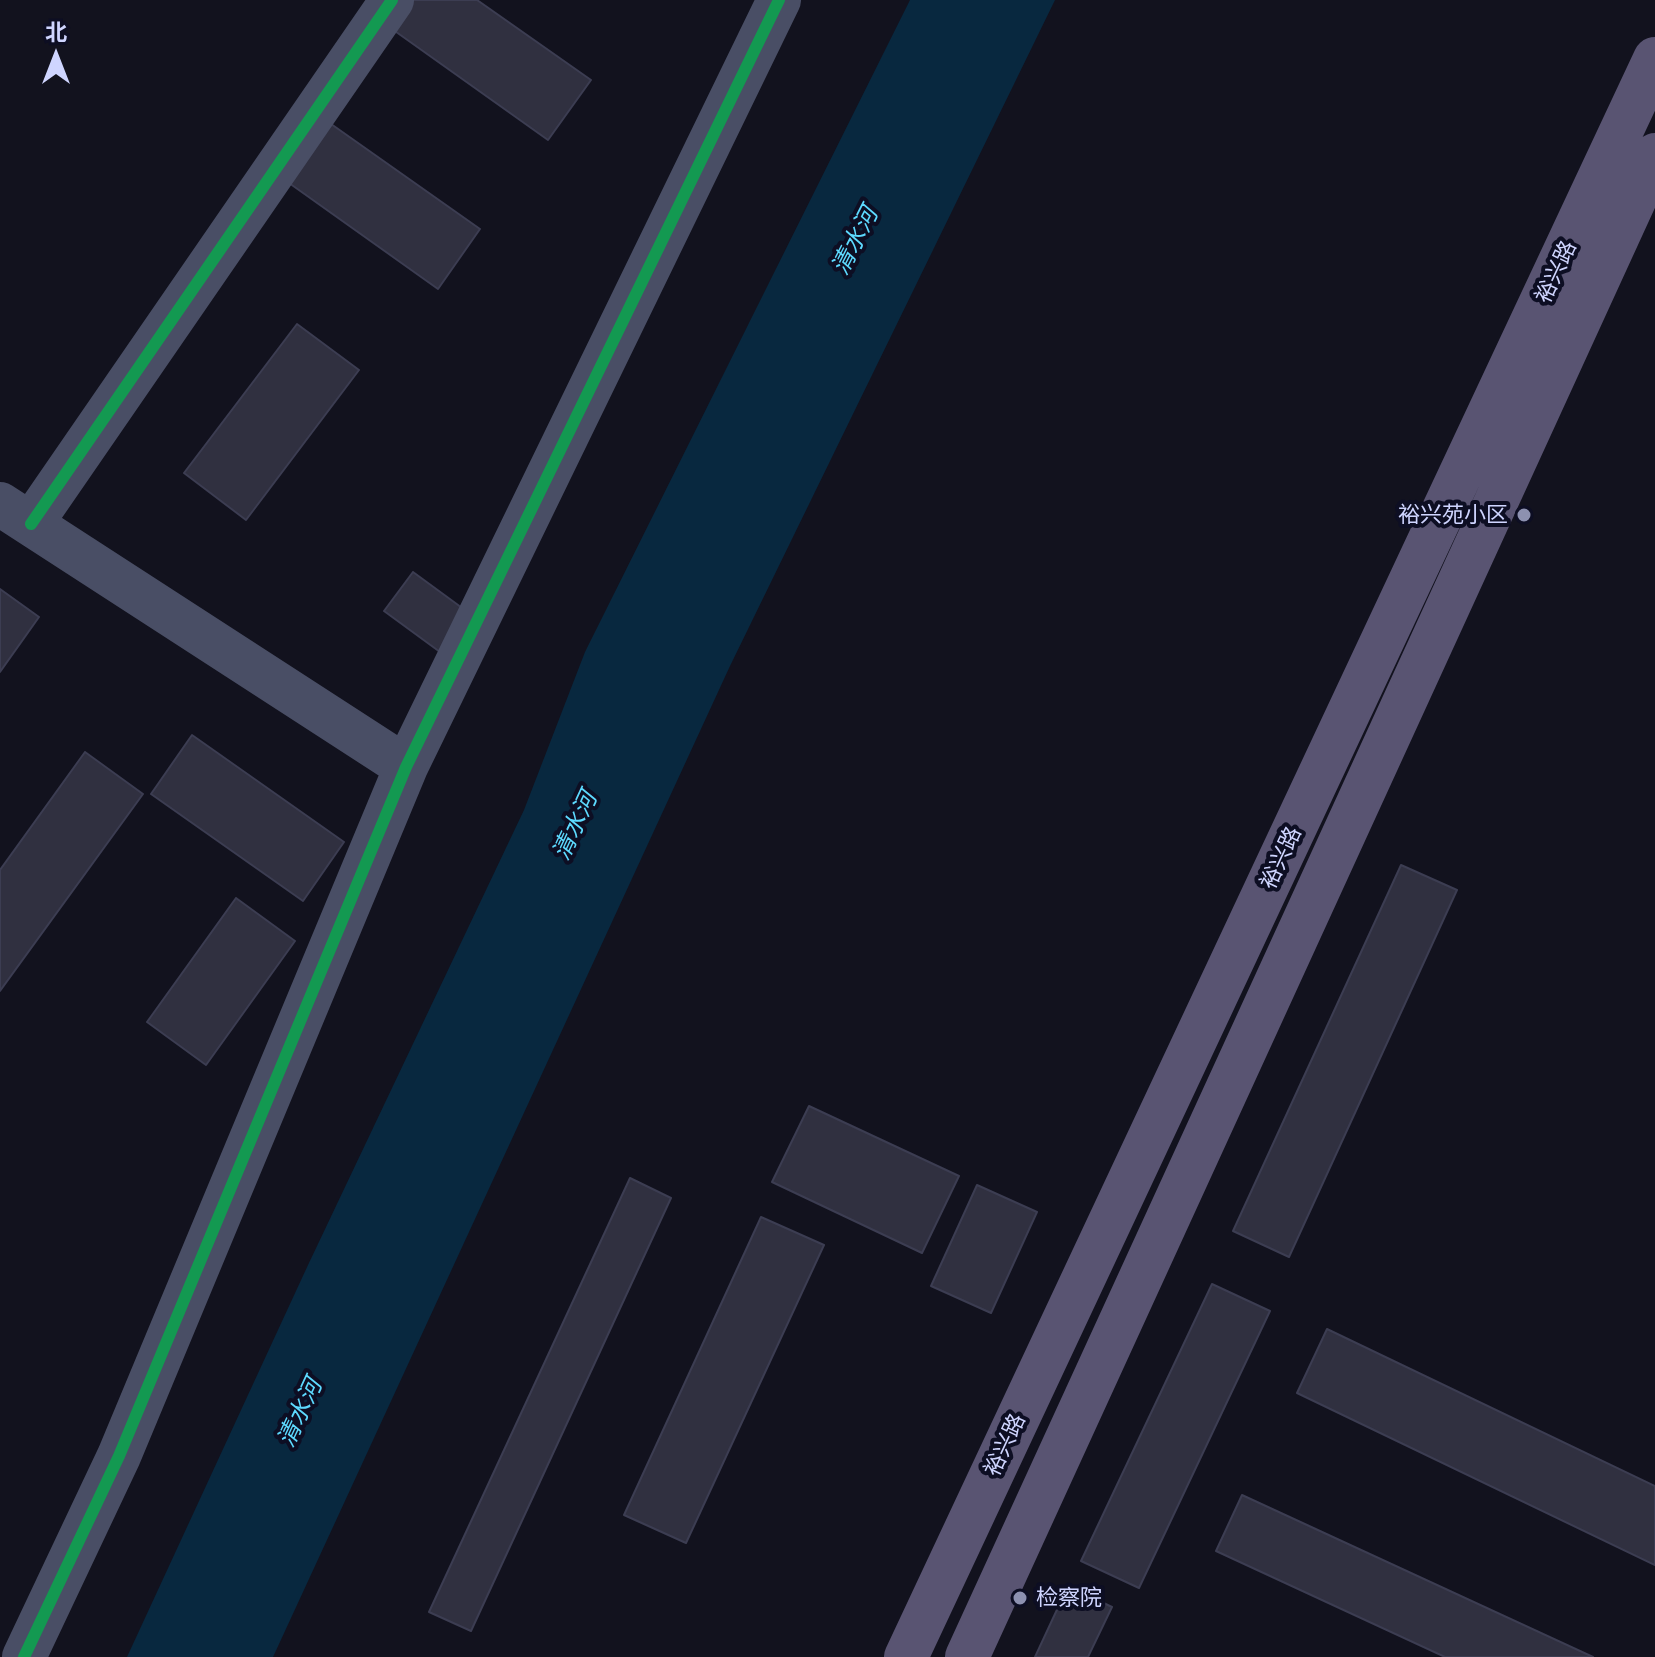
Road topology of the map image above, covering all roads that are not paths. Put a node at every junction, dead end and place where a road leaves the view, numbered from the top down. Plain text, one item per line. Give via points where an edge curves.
1 (392, 0) edge
2 (779, 0) edge
3 (1655, 59) edge
4 (1655, 155) edge
5 (16, 514) edge
6 (406, 767) junction
7 (24, 1657) edge
8 (906, 1657) edge
9 (967, 1657) edge

1 - 5 street
2 - 6 street
3 - 8 main road, 裕兴路
4 - 9 main road, 裕兴路
5 - 6 street
6 - 7 street via 119,1456

